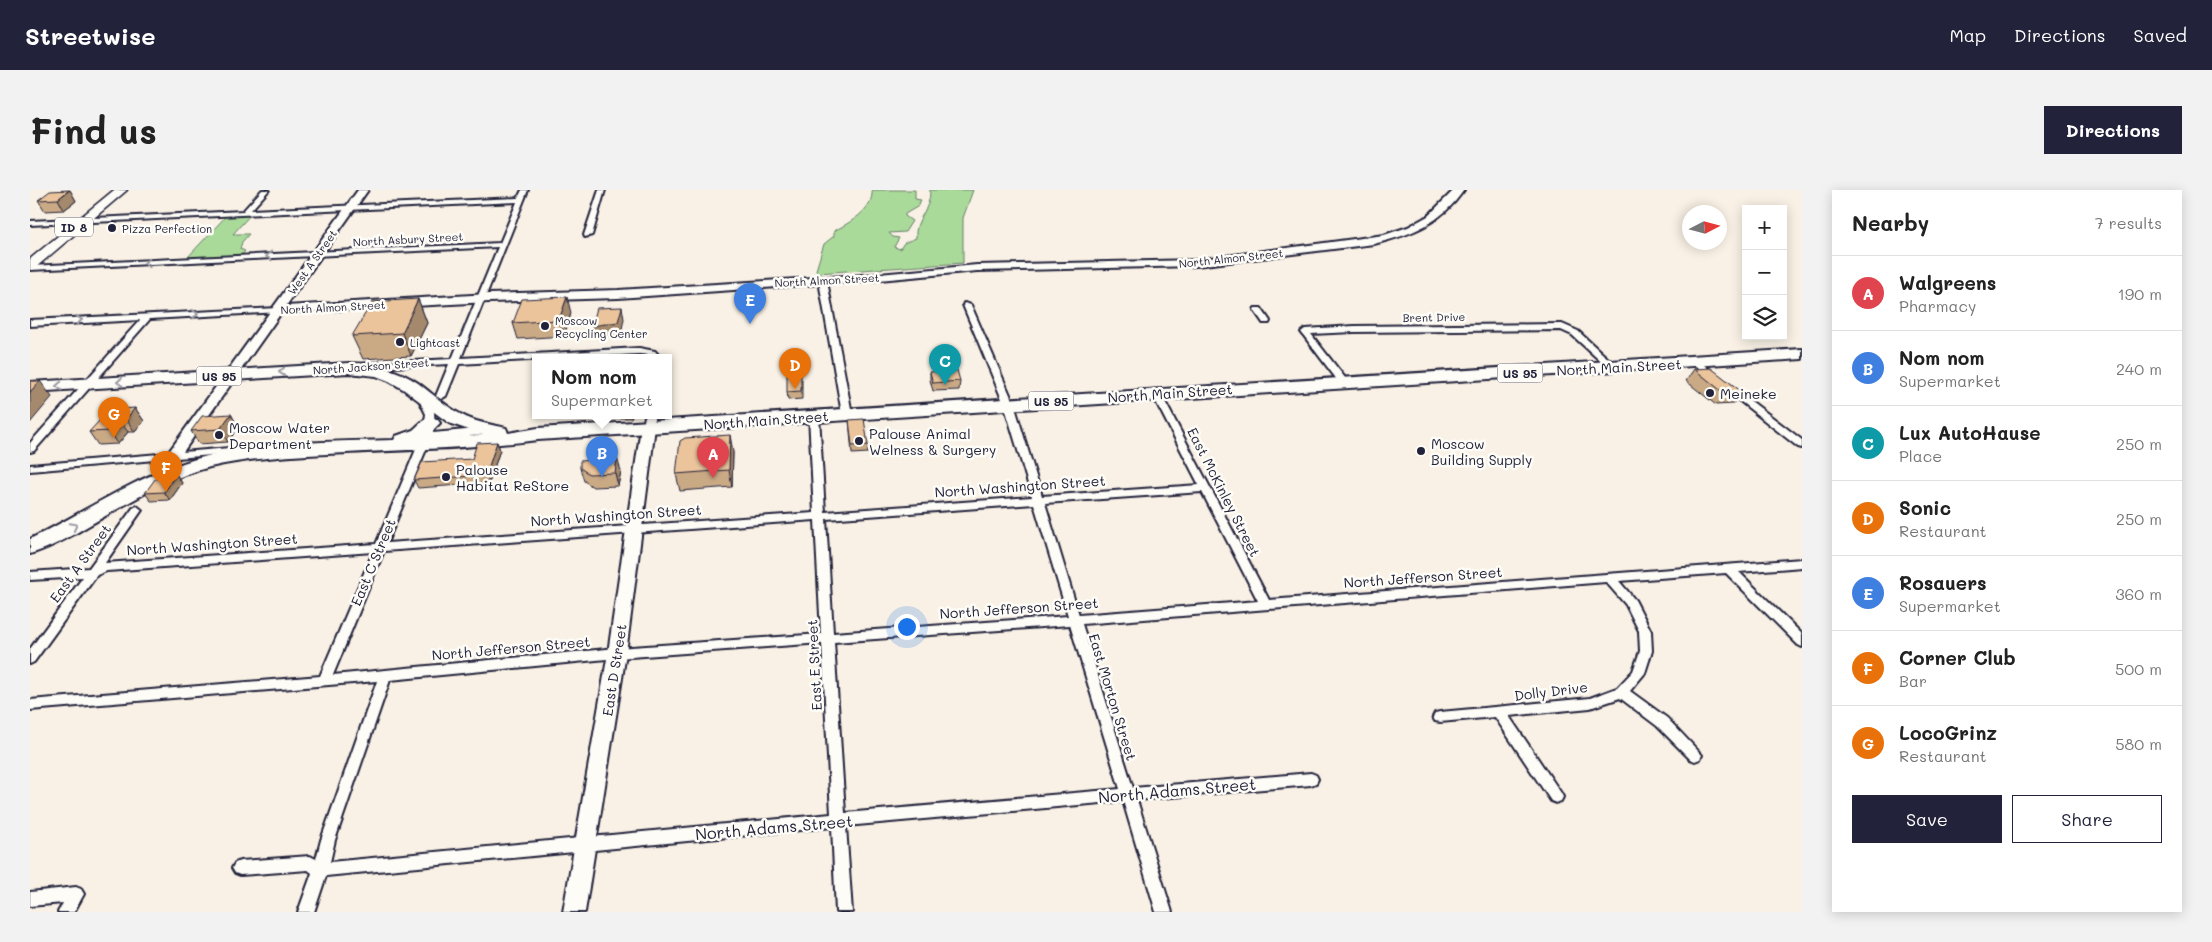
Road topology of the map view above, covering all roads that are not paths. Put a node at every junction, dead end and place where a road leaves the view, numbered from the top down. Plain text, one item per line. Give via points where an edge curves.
1 (121, 190) edge
2 (266, 190) edge
3 (363, 190) edge
4 (525, 190) edge
5 (602, 190) edge
6 (1459, 190) edge
7 (520, 200) junction
8 (350, 208) junction
9 (242, 213) junction
10 (82, 220) junction
11 (30, 223) edge
12 (588, 234) dead end
13 (502, 245) junction
14 (318, 254) junction
15 (30, 267) edge
16 (823, 281) junction
17 (480, 299) junction
18 (967, 305) dead end
19 (278, 310) junction
20 (1258, 310) dead end
21 (147, 317) junction
22 (1266, 321) dead end
23 (30, 323) edge
24 (588, 354) edge
25 (648, 354) edge
26 (1802, 354) edge
27 (532, 357) edge
28 (453, 362) junction
29 (1696, 362) junction
30 (1612, 367) junction
31 (348, 368) junction
32 (232, 375) junction
33 (1344, 383) junction
34 (89, 384) junction
35 (30, 387) edge
36 (420, 392) junction
37 (1157, 394) junction
38 (441, 396) dead end
39 (1008, 404) junction
40 (847, 414) junction
41 (814, 416) junction
42 (649, 422) edge
43 (494, 432) junction
44 (427, 434) junction
45 (538, 434) junction
46 (1802, 445) edge
47 (30, 449) edge
48 (292, 450) junction
49 (173, 456) junction
50 (30, 468) edge
51 (1204, 488) junction
52 (1038, 500) junction
53 (137, 510) dead end
54 (821, 515) junction
55 (634, 528) junction
56 (30, 547) edge
57 (379, 547) junction
58 (1802, 562) edge
59 (1729, 568) junction
60 (92, 572) junction
61 (30, 576) edge
62 (1609, 578) junction
63 (1266, 604) junction
64 (1074, 620) junction
65 (828, 637) junction
66 (1802, 642) edge
67 (617, 653) junction
68 (30, 659) edge
69 (385, 675) junction
70 (324, 681) junction
71 (1622, 692) junction
72 (30, 705) edge
73 (1499, 712) junction
74 (1440, 716) dead end
75 (1695, 755) dead end
76 (1311, 779) dead end
77 (1128, 794) junction
78 (1556, 798) dead end
79 (839, 820) junction
80 (585, 845) junction
81 (240, 868) dead end
82 (321, 870) junction
83 (30, 898) edge
84 (66, 912) edge
85 (306, 912) edge
86 (574, 912) edge
87 (844, 912) edge
88 (1164, 912) edge

1 - 10 main road, ID 8
2 - 9 street
3 - 8 street, West A Street
4 - 7 street
5 - 12 street
6 - 16 street, North Almon Street via 1444,211 1432,220 1374,242 1196,263 977,268
7 - 8 street
7 - 13 street
8 - 9 street
8 - 14 street, West A Street
9 - 10 street
10 - 11 street
10 - 15 main road, ID 8
13 - 14 street, North Asbury Street
13 - 17 street
14 -> 15 street, North Asbury Street
14 - 19 street, West A Street
16 - 17 street, North Almon Street
16 - 40 street
17 - 19 street, North Almon Street
17 - 28 street
18 - 39 street, East Morton Street
21 -> 19 street, North Almon Street
19 - 32 street, West A Street
20 - 22 street
23 -> 21 street, North Almon Street
21 - 34 street
24 - 25 street, North Jackson Street via 638,351
26 - 29 highway, North Main Street / US 95
27 - 28 street, North Jackson Street
28 - 31 street, North Jackson Street via 373,364
28 - 38 street
29 - 30 highway, North Main Street / US 95
29 - 46 street
30 - 33 highway, North Main Street / US 95
30 - 33 street, Brent Drive via 1575,333 1562,327 1305,332
31 -> 32 highway, North Jackson Street / US 95
31 - 36 highway, North Main Street / US 95 via 382,372
32 -> 34 highway, North Jackson Street / US 95
32 - 49 street, West A Street
33 - 37 highway, North Main Street / US 95
34 -> 35 highway, US 95
34 - 47 street
36 - 43 highway, North Main Street / US 95 via 457,420
36 - 44 street via 431,414
37 - 39 highway, North Main Street / US 95
37 - 51 street, East McKinley Street
39 - 40 highway, North Main Street / US 95
39 - 52 street, East Morton Street
40 - 41 highway, North Main Street / US 95
41 - 42 highway, North Main Street / US 95
41 - 54 street, East E Street
42 - 45 highway, North Main Street / US 95
42 - 55 street, East D Street
43 - 44 street, North Main Street
43 - 45 highway, North Main Street / US 95
44 - 45 highway, North Main Street / US 95 via 501,440
44 - 48 highway, North Main Street / US 95 via 361,446
44 - 57 street, East C Street
48 - 49 street, North Main Street via 237,450
56 -> 48 highway, North Main Street / US 95 via 149,483 184,469 219,459
49 - 50 street, North Main Street
51 - 52 street, North Washington Street
51 - 63 street, East McKinley Street
52 - 54 street, North Washington Street
52 - 64 street, East Morton Street
53 - 60 street, East A Street
54 - 55 street, North Washington Street
54 - 65 street, East E Street
55 - 57 street, North Washington Street
55 - 67 street, East D Street
57 - 60 street, North Washington Street via 106,567
57 - 70 street, East C Street
58 - 59 street, North Jefferson Street
59 - 62 street, North Jefferson Street
59 - 66 street
60 - 61 street, North Washington Street
60 - 68 street, East A Street
62 - 63 street, North Jefferson Street
62 - 71 street, Dolly Drive via 1631,603 1645,631 1646,651 1639,673
63 - 64 street, North Jefferson Street
64 - 65 street, North Jefferson Street
64 - 77 street, East Morton Street
65 - 67 street, North Jefferson Street
65 - 79 street, East E Street
67 - 69 street, North Jefferson Street
67 - 80 street, East D Street
69 - 70 street, North Jefferson Street
69 - 82 street via 328,840
70 - 72 street, North Jefferson Street
71 - 73 street, Dolly Drive via 1590,703
71 - 75 street via 1662,722
73 - 74 street, Dolly Drive
73 - 78 street
76 - 77 street, North Adams Street
77 - 79 street, North Adams Street
77 - 88 street, East Morton Street
79 - 80 street, North Adams Street
79 - 87 street, East E Street
80 - 82 street, North Adams Street
80 - 86 street, East D Street
81 - 82 street, North Adams Street via 310,862
82 - 85 street
83 - 84 street via 76,894

